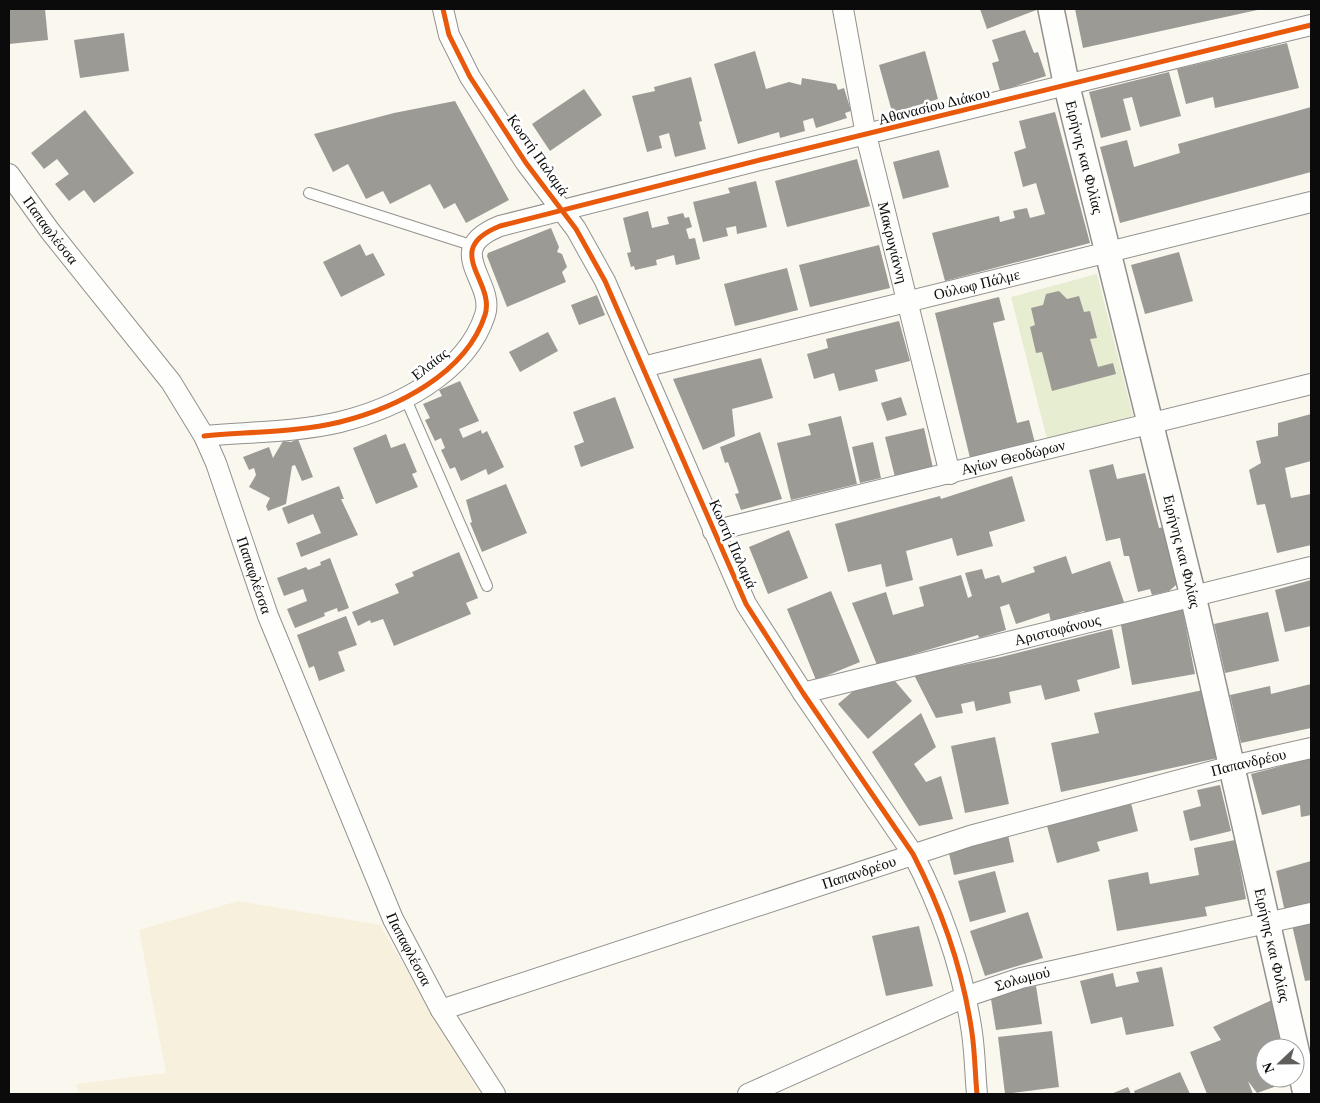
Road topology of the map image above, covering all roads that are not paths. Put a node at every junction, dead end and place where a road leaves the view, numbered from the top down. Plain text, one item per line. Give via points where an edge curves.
1 (443, 9) edge
2 (843, 9) edge
3 (1051, 9) edge
4 (1311, 25) edge
5 (1067, 86) junction
6 (866, 135) junction
7 (9, 174) edge
8 (309, 193) dead end
9 (1311, 202) edge
10 (562, 210) junction
11 (474, 246) junction
12 (1109, 253) junction
13 (905, 302) junction
14 (643, 367) junction
15 (1311, 384) edge
16 (405, 397) junction
17 (1152, 423) junction
18 (204, 436) junction
19 (950, 474) junction
20 (714, 531) junction
21 (1311, 567) edge
22 (487, 586) dead end
23 (1193, 596) junction
24 (803, 693) junction
25 (1311, 748) edge
26 (1232, 766) junction
27 (913, 854) junction
28 (1311, 913) edge
29 (1269, 922) junction
30 (965, 998) junction
31 (441, 1010) junction
32 (495, 1094) edge
33 (748, 1094) edge
34 (977, 1094) edge
35 (1306, 1094) edge

1 - 10 street, Κωστή Παλαμά via 449,36 470,77 526,164
2 - 6 street, Μακρυγιάννη
3 - 5 street, Ειρήνης και Φιλίας
4 - 5 street, Αθανασίου Διάκου
5 - 6 street, Αθανασίου Διάκου
5 - 12 street, Ειρήνης και Φιλίας
6 - 10 street, Αθανασίου Διάκου
6 - 13 street, Μακρυγιάννη
7 - 18 street, Παπαφλέσσα via 50,231 171,382
8 - 11 lane
9 - 12 street, Ούλωφ Πάλμε
10 - 11 street via 500,226 482,234
10 - 14 street, Κωστή Παλαμά via 605,281
11 - 16 street, Ελαίας via 473,266 486,302 481,324 448,369
12 - 13 street, Ούλωφ Πάλμε
12 - 17 street, Ειρήνης και Φιλίας
13 - 14 street, Ούλωφ Πάλμε
13 - 19 street, Μακρυγιάννη
14 - 20 street, Κωστή Παλαμά
15 - 17 street, Αγίων Θεοδώρων
16 - 18 street, Ελαίας via 340,422
16 - 22 lane
17 - 19 street, Αγίων Θεοδώρων
17 - 23 street, Ειρήνης και Φιλίας
18 - 31 street, Παπαφλέσσα via 268,616 306,710 393,919
19 - 20 street, Αγίων Θεοδώρων
20 - 24 street, Κωστή Παλαμά via 746,604
21 - 23 street, Αριστοφάνους
23 - 24 street, Αριστοφάνους
23 - 26 street, Ειρήνης και Φιλίας
24 - 27 street, Κωστή Παλαμά
25 - 26 street, Παπανδρέου
26 - 27 street, Παπανδρέου via 1014,823
26 - 29 street, Ειρήνης και Φιλίας
27 - 30 street, Κωστή Παλαμά via 945,923
27 - 31 street, Παπανδρέου
28 - 29 street, Σολωμού
29 - 30 street, Σολωμού via 1021,978
29 - 35 street, Ειρήνης και Φιλίας
30 - 33 street, Σολωμού
30 - 34 street, Κωστή Παλαμά via 972,1033
31 - 32 street, Παπαφλέσσα

